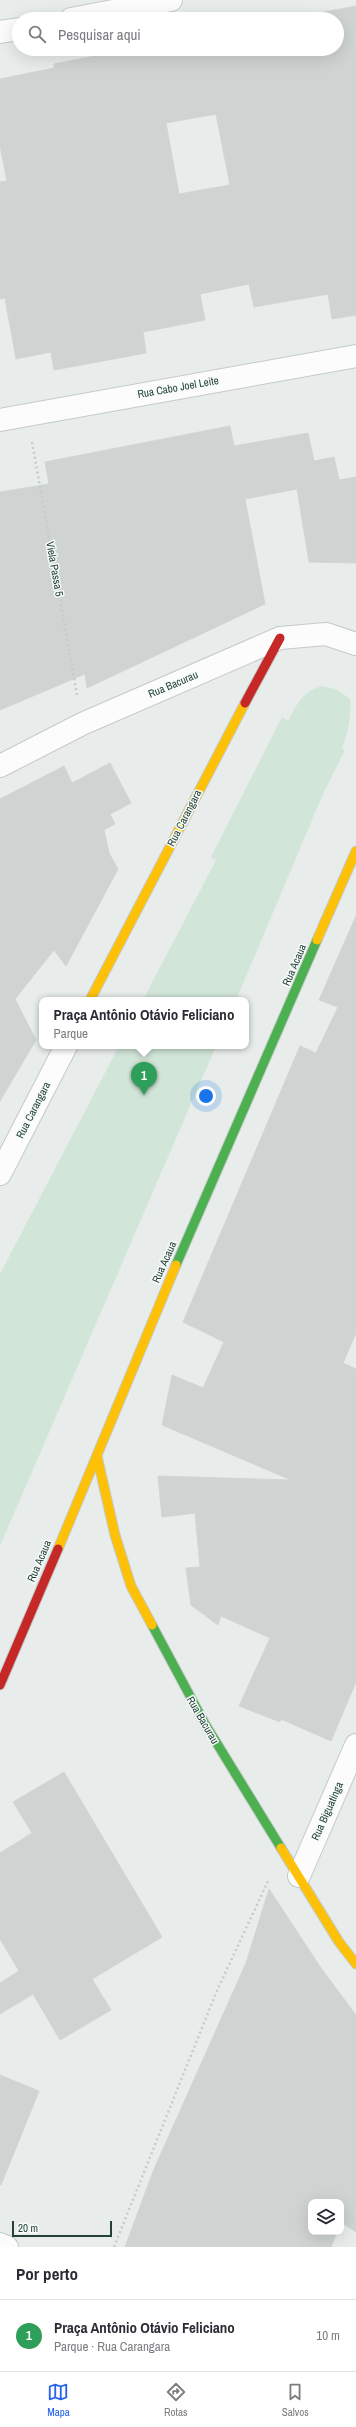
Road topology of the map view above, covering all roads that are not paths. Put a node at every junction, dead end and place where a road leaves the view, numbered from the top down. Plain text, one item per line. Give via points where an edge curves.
1 (171, 0) edge
2 (108, 12) edge
3 (12, 30) edge
4 (0, 32) edge
5 (356, 356) edge
6 (0, 420) edge
7 (280, 638) junction
8 (355, 643) edge
9 (0, 766) edge
10 (356, 851) edge
11 (92, 997) edge
12 (64, 1049) edge
13 (0, 1174) edge
14 (97, 1456) junction
15 (0, 1685) edge
16 (356, 1745) edge
17 (299, 1876) junction
18 (356, 1964) edge
19 (0, 2244) edge
20 (7, 2247) edge

1 - 2 street
3 - 4 street
5 - 6 street, Rua Cabo Joel Leite
7 - 8 street, Rua Bacurau via 326,634
7 - 9 street, Rua Bacurau via 82,724
7 - 11 street, Rua Carangara
10 - 14 street, Rua Acaua via 145,1336
12 - 13 street, Rua Carangara
14 - 15 street, Rua Acaua
14 - 17 street, Rua Bacurau via 115,1535 131,1586 205,1724
16 - 17 street, Rua Biguatinga
17 - 18 street, Rua Bacurau via 339,1942
19 - 20 street

